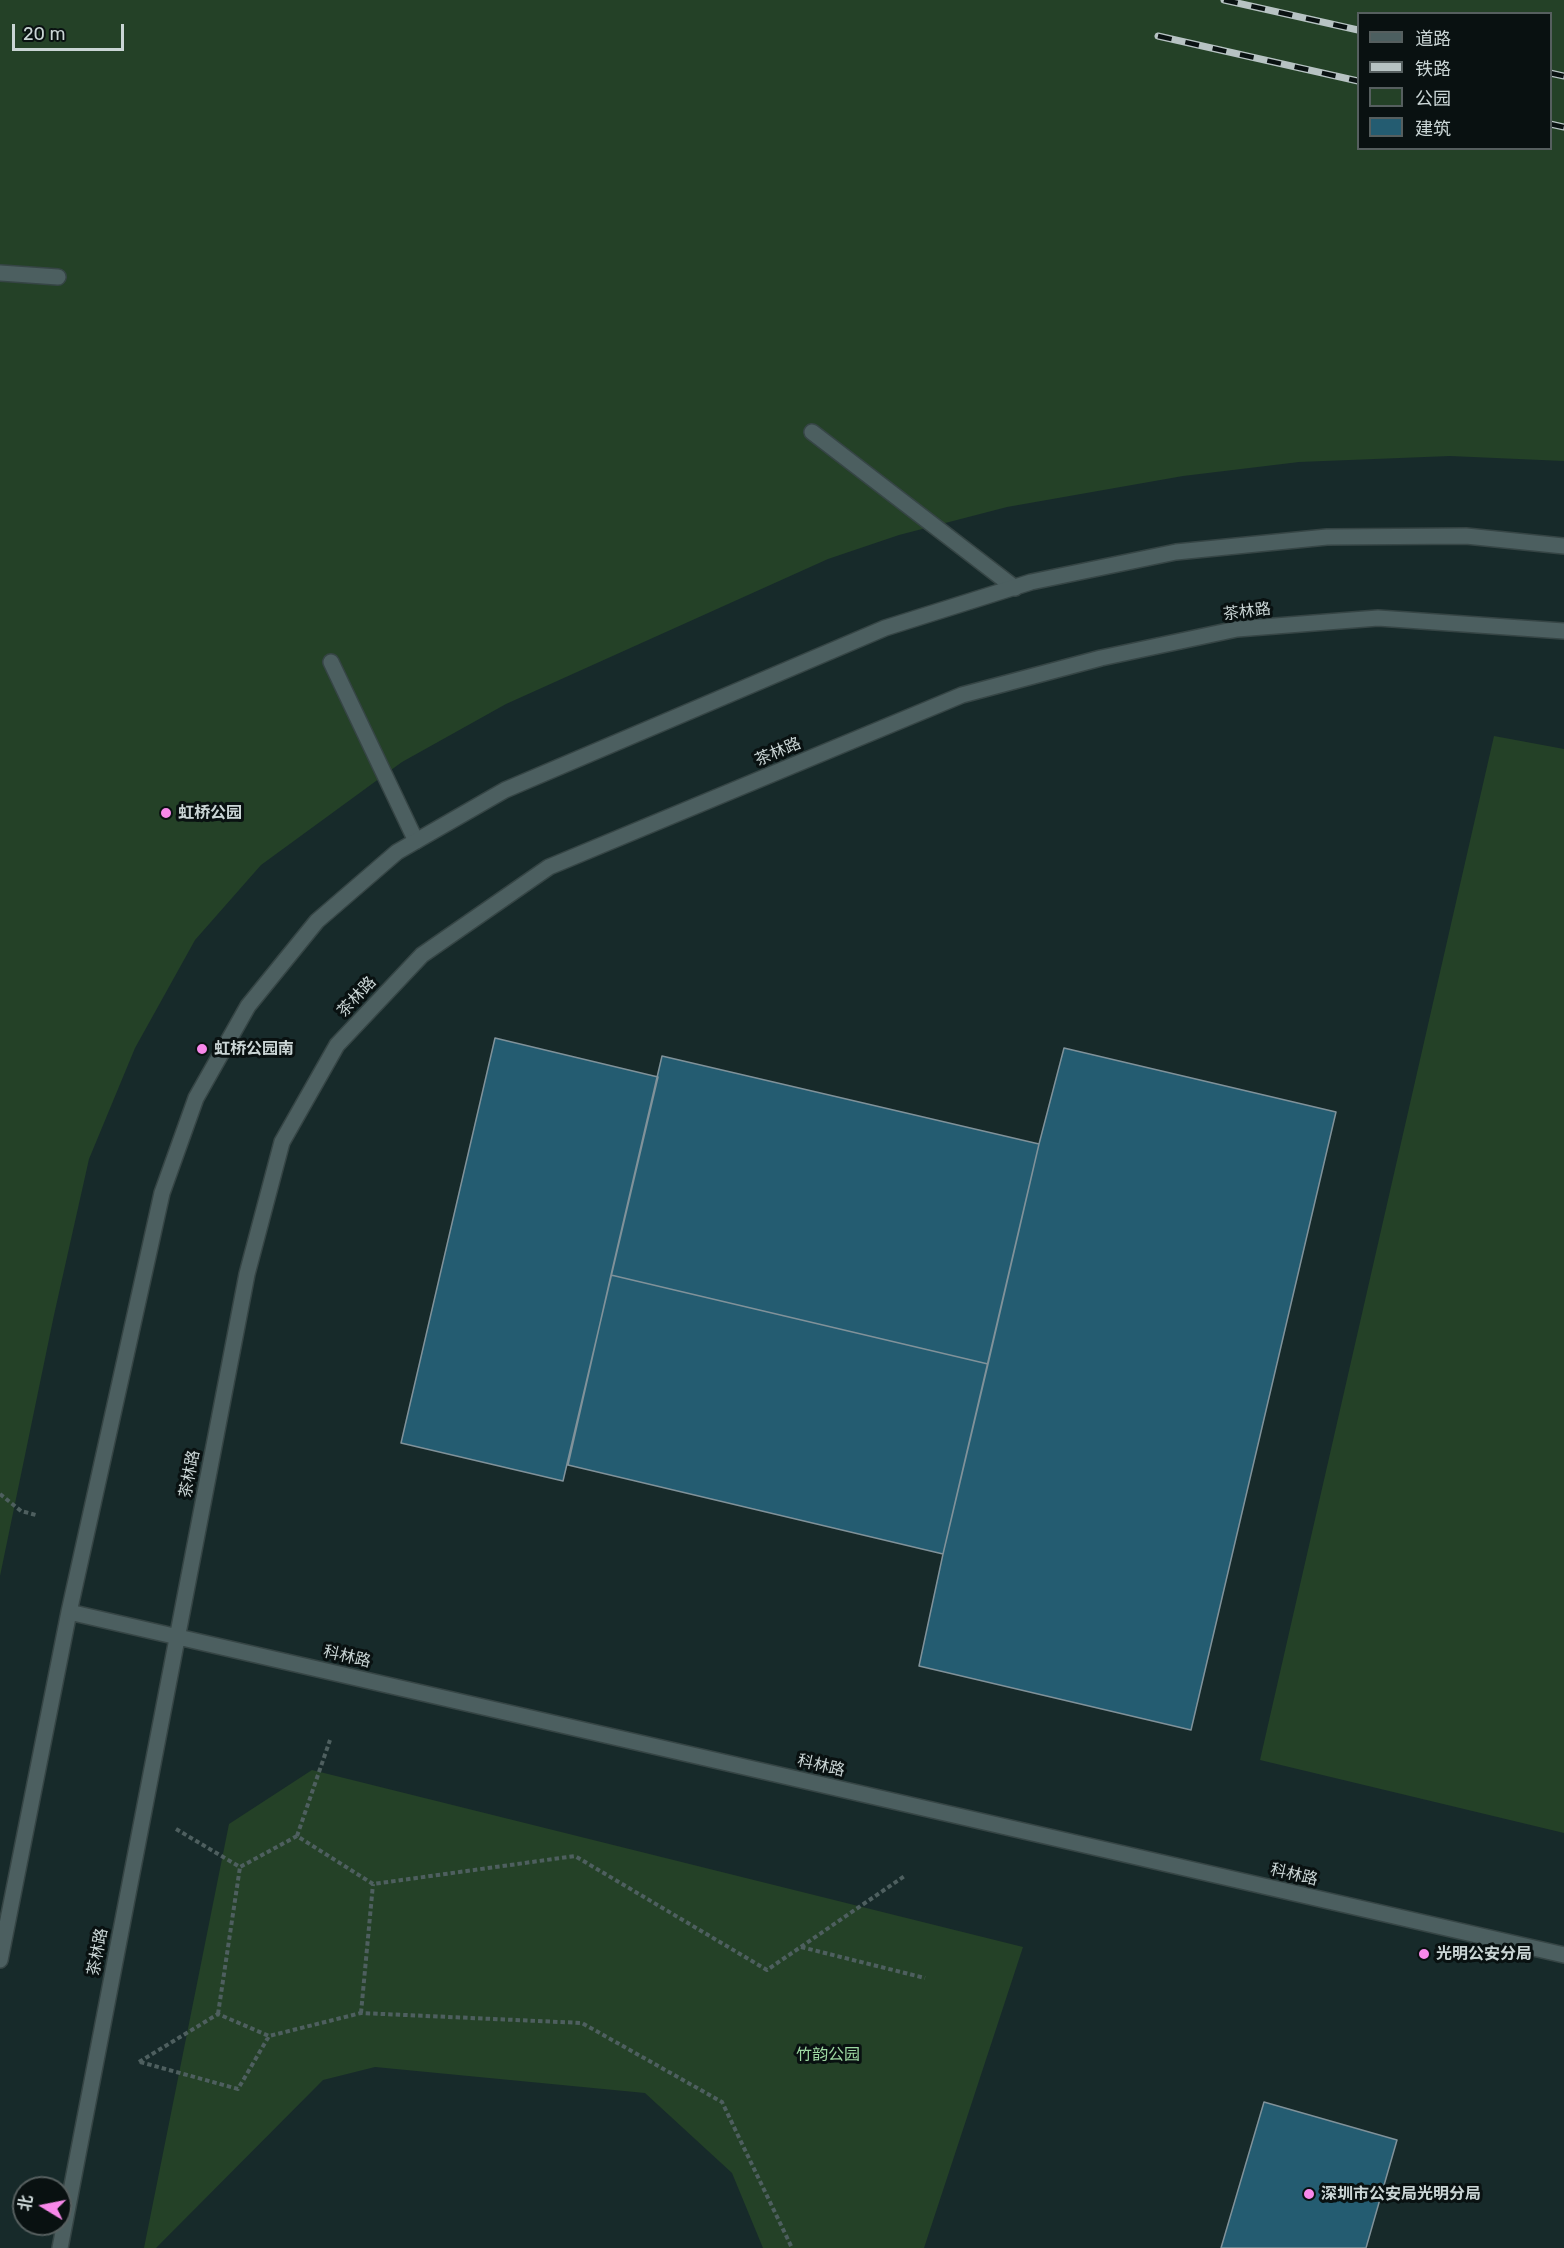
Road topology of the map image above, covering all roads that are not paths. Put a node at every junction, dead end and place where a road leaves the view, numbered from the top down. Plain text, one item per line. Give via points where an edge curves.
1 (0, 273) edge
2 (58, 277) dead end
3 (812, 432) dead end
4 (1564, 546) edge
5 (1015, 588) junction
6 (1564, 631) edge
7 (331, 662) dead end
8 (416, 841) junction
9 (69, 1612) junction
10 (176, 1637) junction
11 (1564, 1955) edge
12 (0, 1960) edge
13 (60, 2248) edge

1 - 2 street
3 - 5 street
4 - 5 street via 1466,536 1327,537 1176,552
5 - 8 street via 885,628 505,790
6 - 10 street, 茶林路 via 1378,618 1237,629 1101,658 962,695 549,867 422,955 337,1045 282,1142 247,1274
7 - 8 street
8 - 9 street via 397,852 317,921 248,1006 196,1098 162,1193
9 - 10 street, 科林路
9 - 12 street
10 - 11 street, 科林路
10 - 13 street, 茶林路

